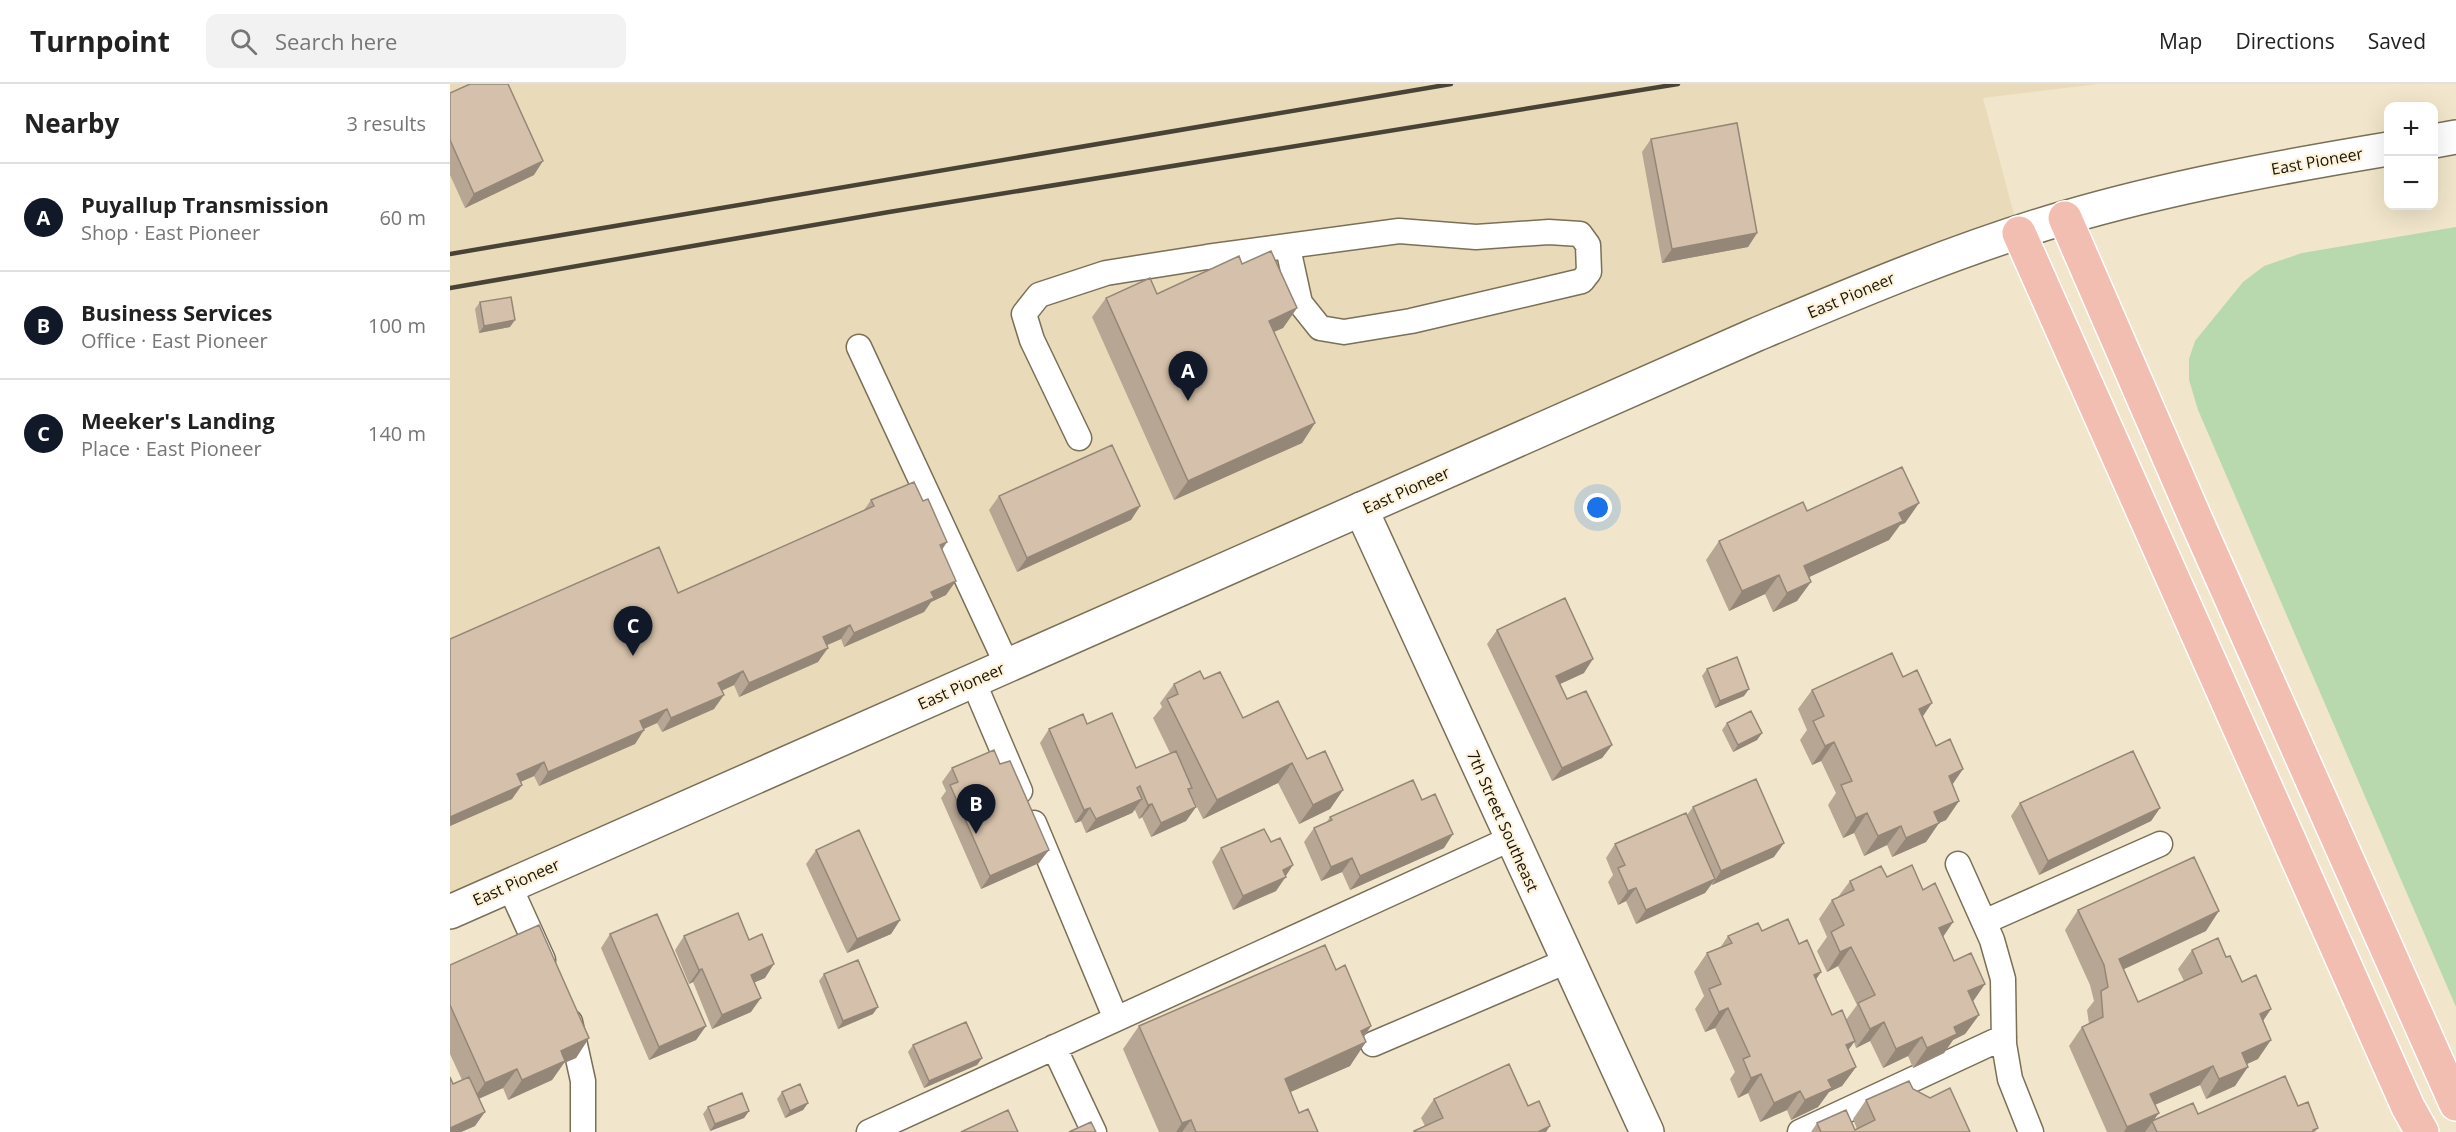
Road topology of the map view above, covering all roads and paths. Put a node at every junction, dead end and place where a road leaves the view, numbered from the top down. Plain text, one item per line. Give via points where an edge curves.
1 (2456, 137) edge
2 (2438, 140) edge
3 (2384, 150) edge
4 (2065, 218) junction
5 (2019, 233) junction
6 (1288, 248) junction
7 (859, 347) dead end
8 (1079, 438) dead end
9 (1361, 509) junction
10 (1007, 665) junction
11 (973, 681) junction
12 (1510, 839) junction
13 (2160, 844) dead end
14 (1958, 864) dead end
15 (509, 885) junction
16 (450, 912) edge
17 (1984, 922) junction
18 (1567, 961) junction
19 (1116, 1019) junction
20 (2004, 1037) junction
21 (1373, 1044) edge
22 (1054, 1047) junction
23 (2456, 1104) edge
24 (583, 1132) edge
25 (869, 1132) edge
26 (1094, 1132) edge
27 (1647, 1132) edge
28 (1800, 1132) edge
29 (2031, 1132) edge
30 (2422, 1132) edge

1 - 2 main road
3 - 4 main road, East Pioneer via 2278,168
4 - 5 main road, East Pioneer
4 - 23 highway
5 - 9 main road, East Pioneer via 1896,275
5 - 30 highway
6 - 6 lane via 1300,303 1320,328 1344,332 1411,321 1582,281 1589,272 1588,244 1580,234 1476,237 1399,231
6 - 8 lane via 1106,273 1039,295 1024,315
7 - 10 lane
9 - 10 main road, East Pioneer
9 - 12 main road, 7th Street Southeast
10 - 11 main road, East Pioneer
11 - 15 main road, East Pioneer
11 - 19 lane
12 - 18 main road, 7th Street Southeast
12 - 19 lane
13 - 17 lane
14 - 17 lane
15 - 16 main road, East Pioneer
15 - 24 lane via 574,1032 584,1081
17 - 20 lane via 2003,979
18 - 21 lane
18 - 27 main road, 7th Street Southeast
19 - 22 lane
20 - 28 lane
20 - 29 lane via 2010,1079
22 - 25 lane
22 - 26 lane

